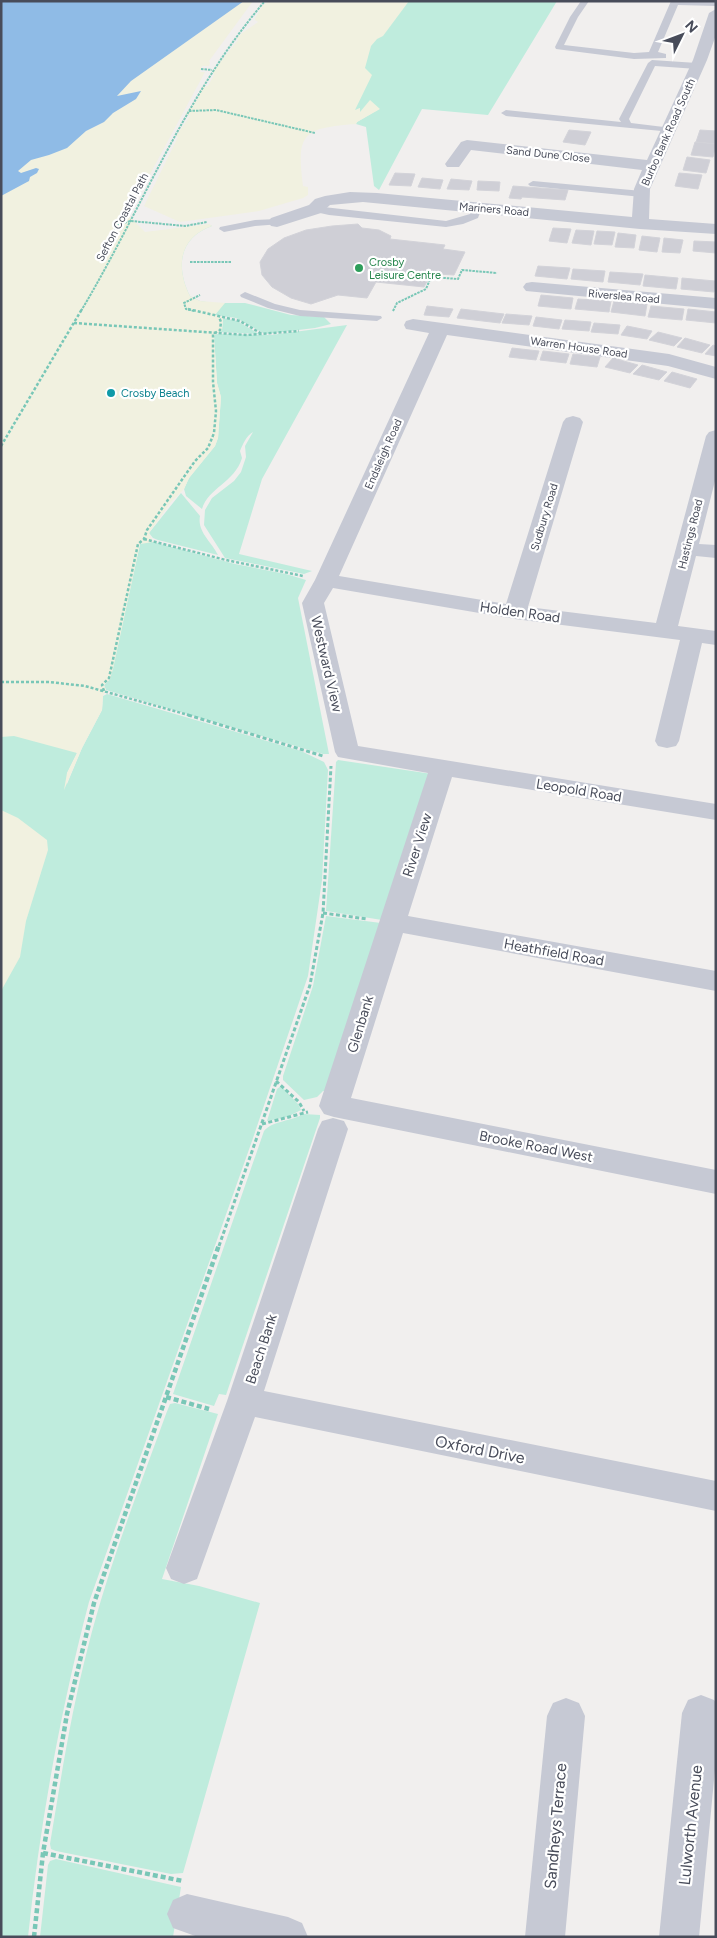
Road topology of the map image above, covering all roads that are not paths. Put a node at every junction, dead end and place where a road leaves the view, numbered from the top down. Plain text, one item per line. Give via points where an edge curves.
1 (585, 1) edge
2 (672, 2) edge
3 (716, 4) edge
4 (716, 13) edge
5 (555, 54) dead end
6 (654, 59) junction
7 (698, 63) junction
8 (506, 113) dead end
9 (628, 125) junction
10 (669, 130) junction
11 (453, 164) dead end
12 (653, 166) junction
13 (533, 184) dead end
14 (642, 194) junction
15 (277, 222) joint
16 (640, 224) junction
17 (716, 228) edge
18 (224, 229) dead end
19 (532, 287) dead end
20 (245, 295) dead end
21 (716, 304) edge
22 (377, 318) dead end
23 (412, 325) dead end
24 (440, 329) junction
25 (716, 373) edge
26 (572, 422) dead end
27 (716, 436) edge
28 (687, 549) junction
29 (716, 552) edge
30 (326, 580) junction
31 (515, 612) junction
32 (666, 632) junction
33 (704, 637) edge
34 (667, 741) dead end
35 (347, 752) joint
36 (442, 768) junction
37 (716, 812) edge
38 (392, 922) junction
39 (716, 982) edge
40 (341, 1115) junction
41 (716, 1182) edge
42 (244, 1401) junction
43 (716, 1496) edge
44 (184, 1568) dead end
45 (701, 1713) dead end
46 (566, 1716) dead end
47 (187, 1914) road end
48 (248, 1932) edge
49 (288, 1937) edge
50 (545, 1937) edge
51 (679, 1937) edge

1 - 6 lane via 558,47
2 - 3 lane
2 - 6 lane via 653,53
4 - 7 street, Burbo Bank Road South
5 - 6 lane
6 - 7 lane
6 - 9 lane via 624,119
7 - 10 street, Burbo Bank Road South
8 - 9 lane
9 - 10 lane
10 - 12 street, Burbo Bank Road South
11 - 12 street, Sand Dune Close via 467,145
12 - 14 street, Burbo Bank Road South
13 - 14 lane
14 - 16 street, Burbo Bank Road South
15 - 16 street, Mariners Road via 315,209 321,202 356,198
15 - 18 lane
16 - 17 street, Mariners Road
19 - 21 street, Riverslea Road
20 - 22 lane via 298,313
23 - 24 street, Warren House Road
24 - 25 street, Warren House Road via 670,360
24 - 30 street, Endsleigh Road
26 - 31 street, Sudbury Road
27 - 28 street, Hastings Road
28 - 29 street
28 - 32 street, Hastings Road
30 - 31 street, Holden Road
30 - 35 street, Westward View via 313,603
31 - 32 street, Holden Road
32 - 33 street, Holden Road
33 - 34 street
35 - 36 street, Leopold Road
36 - 37 street, Leopold Road
36 - 38 street, River View
38 - 39 street, Heathfield Road
38 - 40 street, Glenbank
40 - 41 street, Brooke Road West
40 - 42 street, Beach Bank
42 - 43 street, Oxford Drive
42 - 44 street, Beach Bank
45 - 51 street, Lulworth Avenue
46 - 50 street, Sandheys Terrace
47 - 48 street
48 - 49 street

